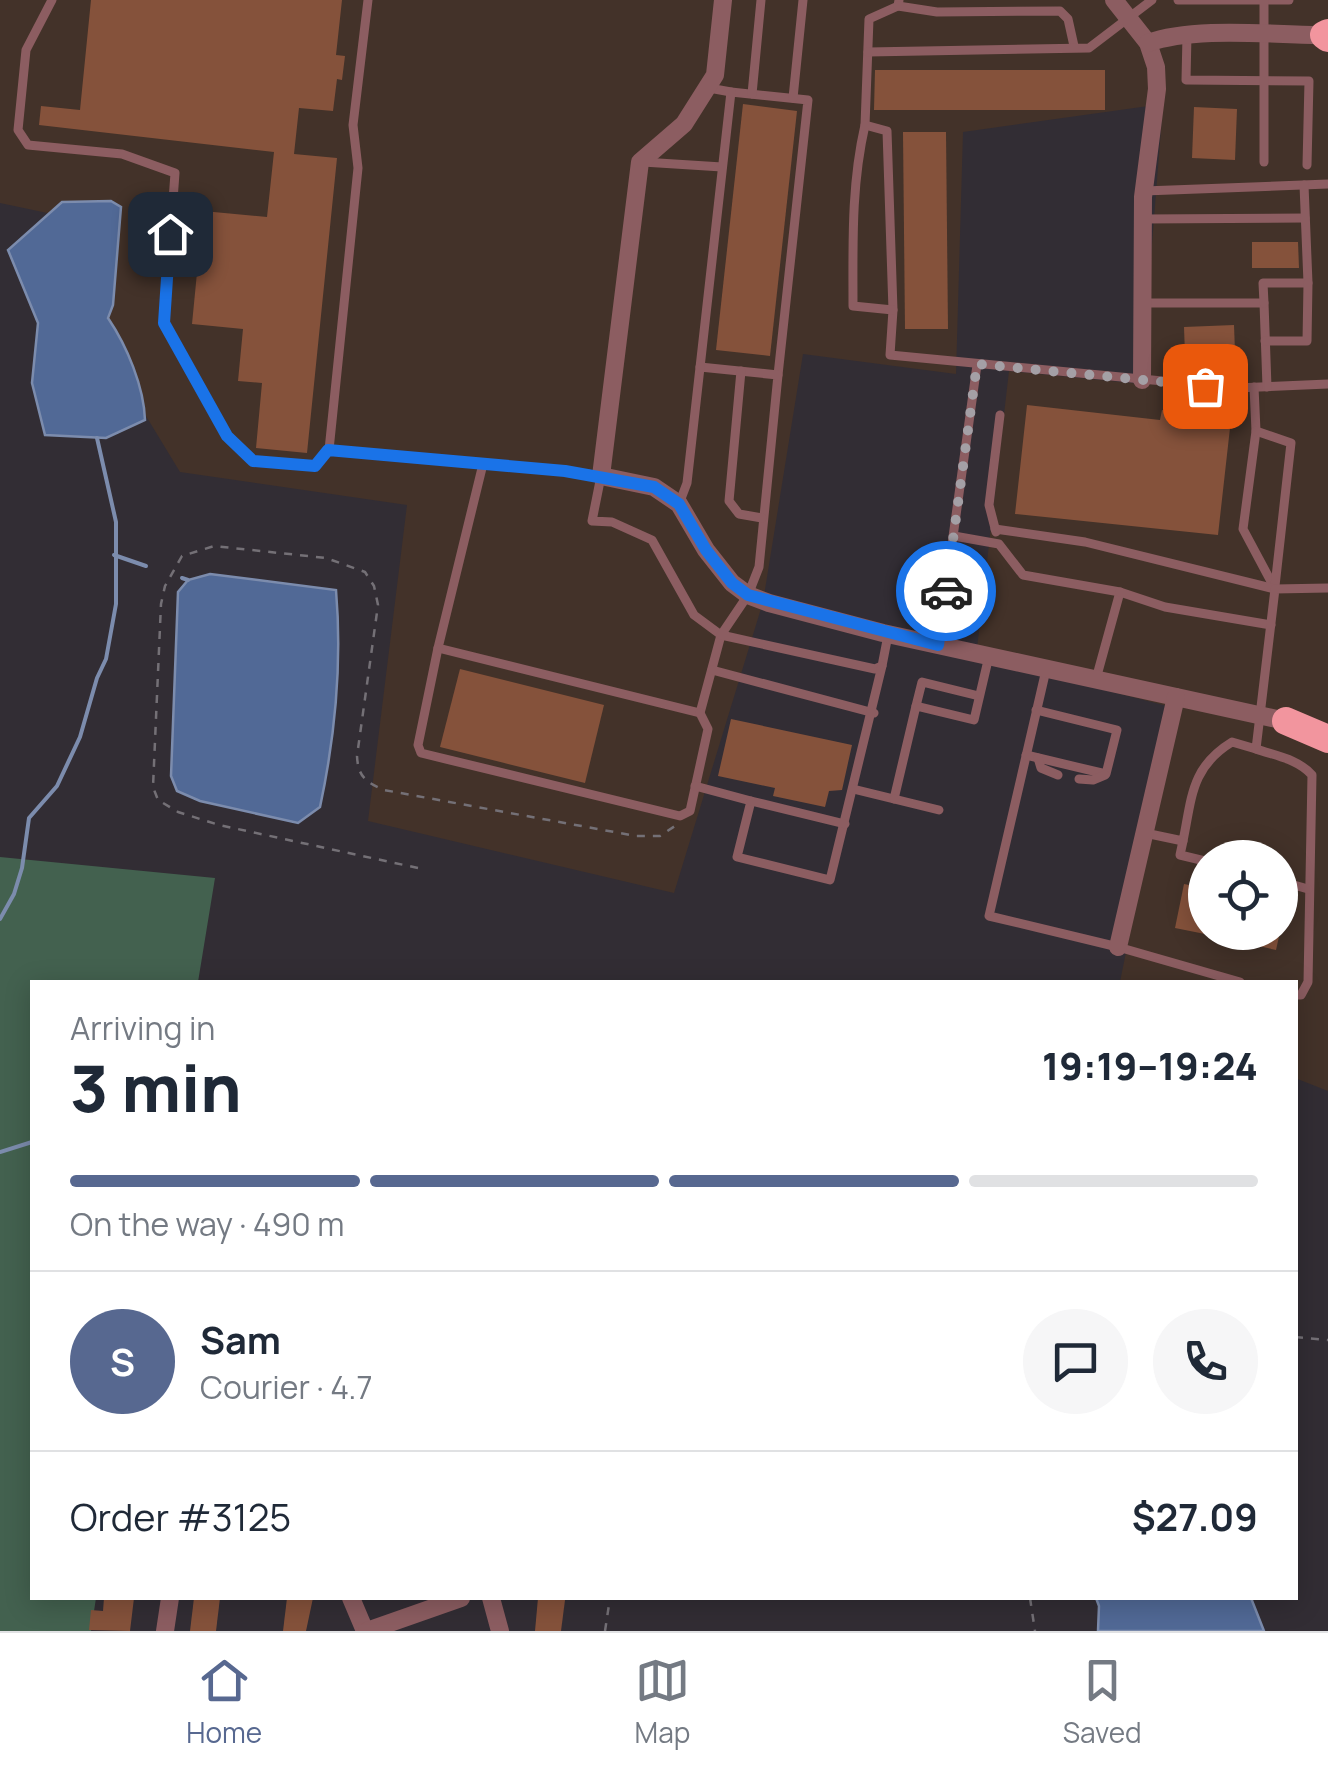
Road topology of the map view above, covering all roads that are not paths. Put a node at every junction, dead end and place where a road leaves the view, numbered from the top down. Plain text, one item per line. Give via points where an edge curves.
1 (52, 0) edge
2 (368, 0) edge
3 (723, 0) edge
4 (761, 0) edge
5 (803, 0) edge
6 (1114, 0) edge
7 (1152, 0) edge
8 (1178, 0) edge
9 (1264, 0) edge
10 (1288, 0) edge
11 (898, 3) edge
12 (1131, 18) junction
13 (1186, 35) junction
14 (1262, 35) junction
15 (1327, 35) edge
16 (1148, 44) junction
17 (1074, 46) junction
18 (868, 52) junction
19 (1262, 80) junction
20 (706, 88) junction
21 (731, 92) junction
22 (752, 94) junction
23 (793, 98) junction
24 (865, 125) junction
25 (640, 162) junction
26 (1264, 162) dead end
27 (1307, 165) dead end
28 (722, 167) junction
29 (1328, 184) edge
30 (1304, 185) junction
31 (1144, 191) junction
32 (1305, 218) junction
33 (1143, 219) junction
34 (1308, 282) junction
35 (1142, 303) junction
36 (1264, 303) junction
37 (893, 310) junction
38 (1265, 341) junction
39 (977, 364) junction
40 (700, 367) junction
41 (741, 371) junction
42 (778, 375) junction
43 (1142, 380) junction
44 (1328, 384) edge
45 (1254, 387) junction
46 (1267, 387) junction
47 (1000, 415) dead end
48 (1256, 432) junction
49 (328, 450) junction
50 (483, 464) junction
51 (602, 476) junction
52 (679, 504) junction
53 (762, 518) junction
54 (995, 529) junction
55 (954, 536) junction
56 (999, 544) junction
57 (1328, 588) edge
58 (1275, 589) junction
59 (1120, 592) junction
60 (748, 595) junction
61 (1271, 625) junction
62 (888, 634) junction
63 (721, 635) junction
64 (938, 645) junction
65 (438, 648) junction
66 (989, 656) junction
67 (882, 666) junction
68 (1046, 668) junction
69 (712, 670) junction
70 (1096, 679) junction
71 (979, 696) junction
72 (1176, 697) junction
73 (916, 706) junction
74 (1036, 710) junction
75 (874, 712) junction
76 (700, 713) junction
77 (1273, 718) junction
78 (1328, 722) edge
79 (1328, 739) edge
80 (1256, 750) junction
81 (1026, 755) junction
82 (1038, 758) junction
83 (1106, 774) junction
84 (1058, 775) dead end
85 (1079, 780) dead end
86 (696, 786) junction
87 (853, 790) junction
88 (894, 799) junction
89 (751, 801) junction
90 (940, 810) dead end
91 (844, 824) junction
92 (1145, 833) junction
93 (1183, 841) junction
94 (1188, 857) edge
95 (1298, 886) edge
96 (1308, 889) junction
97 (1118, 947) junction
98 (1233, 980) edge
99 (1298, 996) edge
100 (170, 1600) edge
101 (352, 1600) edge
102 (455, 1600) edge
103 (492, 1600) edge
104 (165, 1631) edge
105 (366, 1631) edge
106 (500, 1631) edge

1 - 49 lane via 26,50 18,130 28,145 122,154 175,173 164,323 179,353 227,436 253,461 315,466
2 - 49 lane
3 - 20 street via 715,75
4 - 22 lane
5 - 23 lane
6 - 12 street
7 - 12 lane
8 - 9 lane
9 - 10 lane
9 - 14 lane
11 - 17 lane via 937,12 1060,11
11 - 18 lane via 869,19
12 - 16 street
12 - 17 lane via 1089,48
13 - 14 street
13 - 16 street
13 - 19 lane via 1186,80
14 - 15 street
14 - 19 lane
16 - 31 street via 1157,88
17 - 18 lane
18 - 24 lane
19 - 26 lane
19 - 27 lane via 1309,80
20 - 21 lane
20 - 25 street via 684,124
21 - 22 lane
21 - 28 lane
22 - 23 lane
23 - 42 lane via 808,100
24 - 37 lane via 887,131
24 - 37 lane via 853,212 853,306
25 - 28 lane
25 - 51 street
28 - 40 lane
29 - 30 lane
30 - 31 lane
30 - 32 lane
31 - 33 street
32 - 33 lane
32 - 34 lane
33 - 35 street
34 - 36 lane via 1263,283
34 - 38 lane via 1307,341
35 - 36 lane
35 - 43 street
36 - 38 lane
37 - 39 lane via 890,355
38 - 46 lane
39 - 43 lane
39 - 55 lane
40 - 41 lane
40 - 52 lane
41 - 42 lane
41 - 53 lane via 728,501 739,514
42 - 53 lane
43 - 45 lane
44 - 46 lane
45 - 46 lane
45 - 48 lane
47 - 54 lane via 989,505
48 - 58 lane via 1243,529
48 - 58 lane via 1291,444
49 - 50 lane
50 - 51 lane
50 - 65 lane
51 - 52 street via 654,487
51 - 63 lane via 592,520 652,540 694,616
52 - 60 street via 706,550
53 - 60 lane via 759,566
54 - 56 lane
54 - 58 lane via 1085,542
55 - 56 lane
55 - 64 lane
56 - 59 lane via 1022,575
57 - 58 lane
58 - 61 lane
59 - 61 lane via 1165,607
59 - 70 lane
60 - 62 street
60 - 63 lane
61 - 77 lane
62 - 64 street
62 - 67 lane
63 - 67 lane
63 - 69 lane
64 - 66 street
65 - 76 lane
65 - 86 lane via 421,753 680,816 690,811
66 - 68 street
66 - 71 lane
67 - 75 lane
68 - 70 street
68 - 74 lane
69 - 75 lane
69 - 76 lane
70 - 72 street
71 - 73 lane via 922,682
71 - 73 lane via 974,720
72 - 77 street
72 - 92 street
73 - 88 lane
74 - 81 lane
74 - 83 lane via 1117,730
75 - 87 lane
76 - 86 lane via 708,729
77 - 78 highway
77 - 79 highway
77 - 80 lane
80 - 93 lane via 1232,742 1212,754 1195,779
80 - 96 lane via 1312,775
81 - 82 lane
81 - 97 lane via 989,916
82 - 83 lane
82 - 84 lane via 1041,768
83 - 85 lane
86 - 89 lane
87 - 88 lane
87 - 91 lane
88 - 90 lane
89 - 91 lane
89 - 91 lane via 737,857 793,871 830,880
92 - 93 lane
92 - 97 street
93 - 94 lane via 1180,855
95 - 96 lane
96 - 99 lane via 1308,982
97 - 98 lane
100 - 104 street
101 - 105 street
102 - 105 street
103 - 106 street

